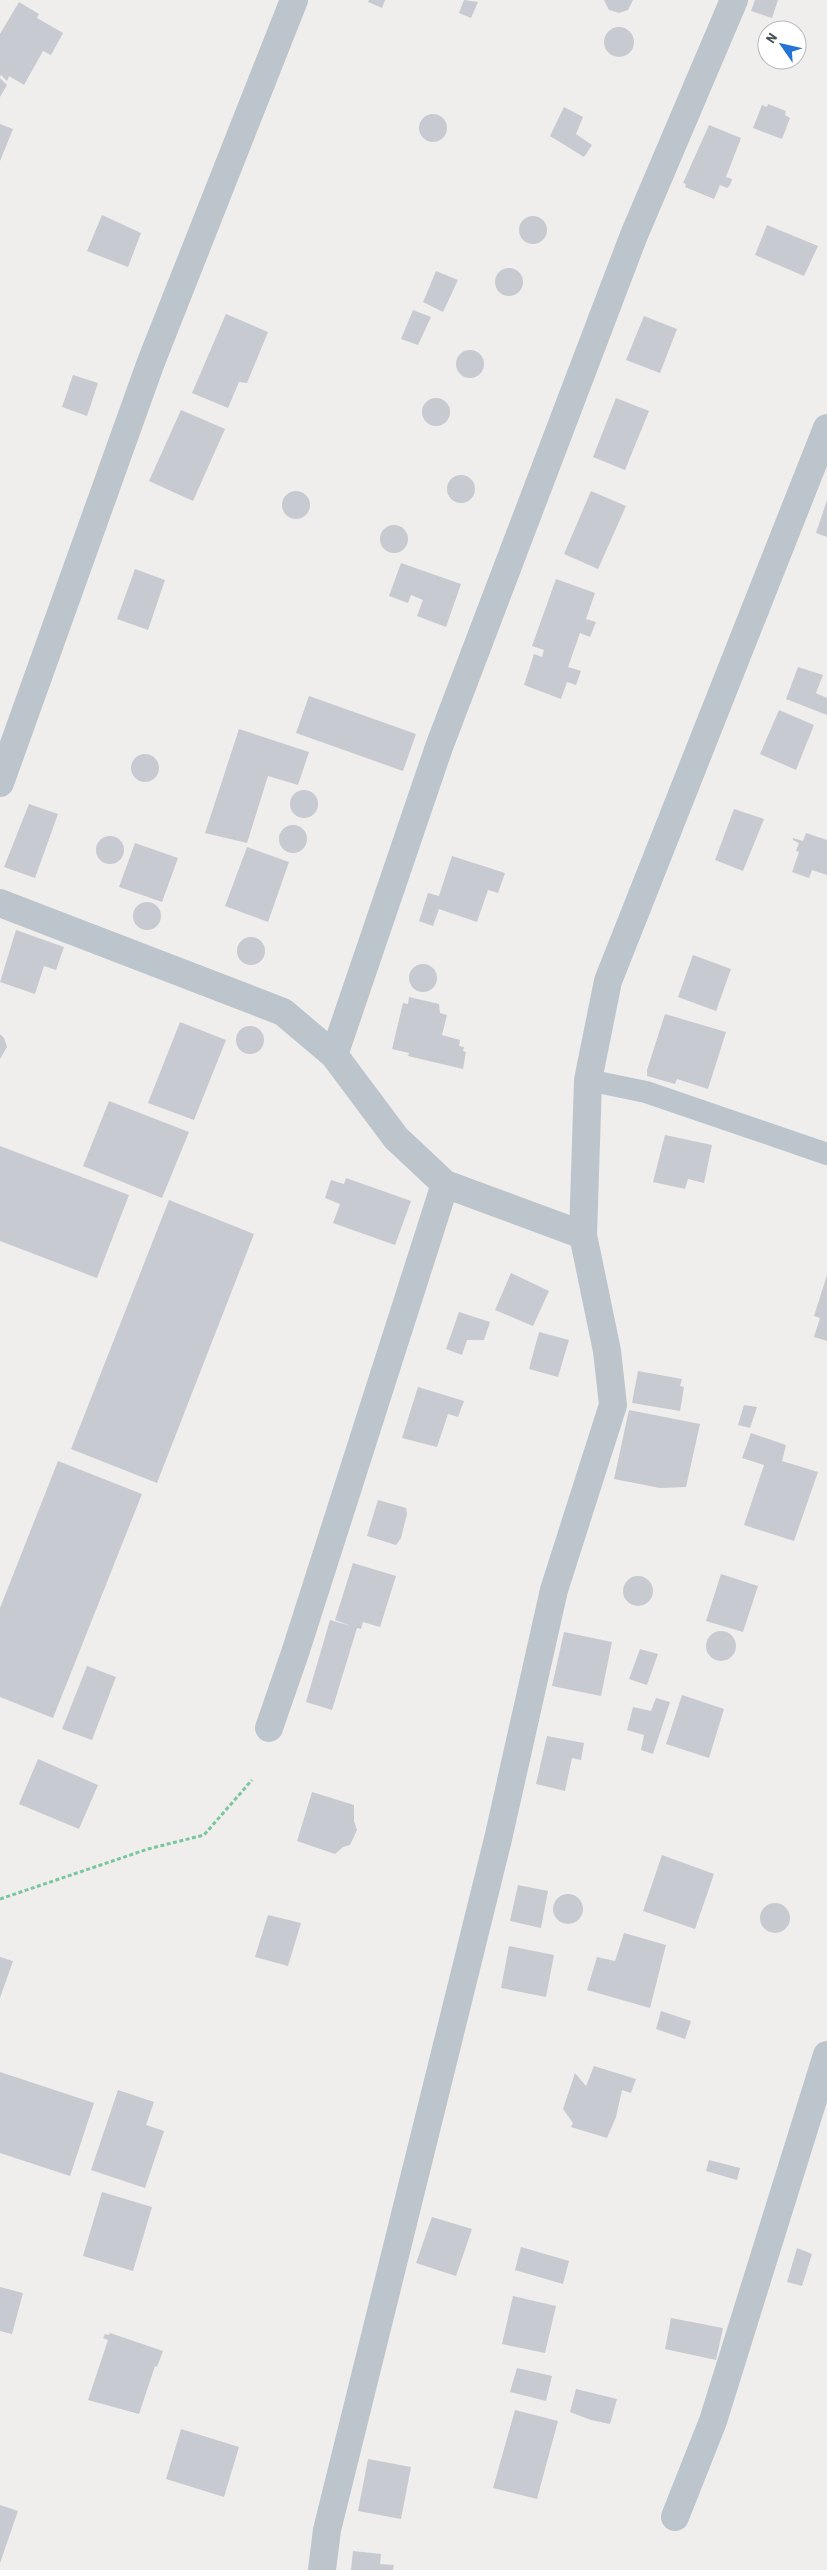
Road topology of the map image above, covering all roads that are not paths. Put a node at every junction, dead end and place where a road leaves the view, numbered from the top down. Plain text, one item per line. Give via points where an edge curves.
1 (294, 0) edge
2 (734, 0) edge
3 (827, 428) edge
4 (0, 783) edge
5 (0, 903) edge
6 (334, 1055) junction
7 (588, 1080) junction
8 (827, 1154) edge
9 (445, 1184) junction
10 (583, 1235) junction
11 (268, 1728) dead end
12 (827, 2055) edge
13 (674, 2517) dead end
14 (322, 2570) edge

1 - 4 street via 151,362
2 - 6 street via 634,235 442,738
3 - 7 street via 608,981
5 - 6 street via 283,1012
6 - 9 street via 396,1138
7 - 8 lane via 646,1092
7 - 10 street
9 - 10 street
9 - 11 street via 295,1654
10 - 14 street via 607,1351 613,1405 554,1590 498,1839 326,2530
12 - 13 street via 713,2421

